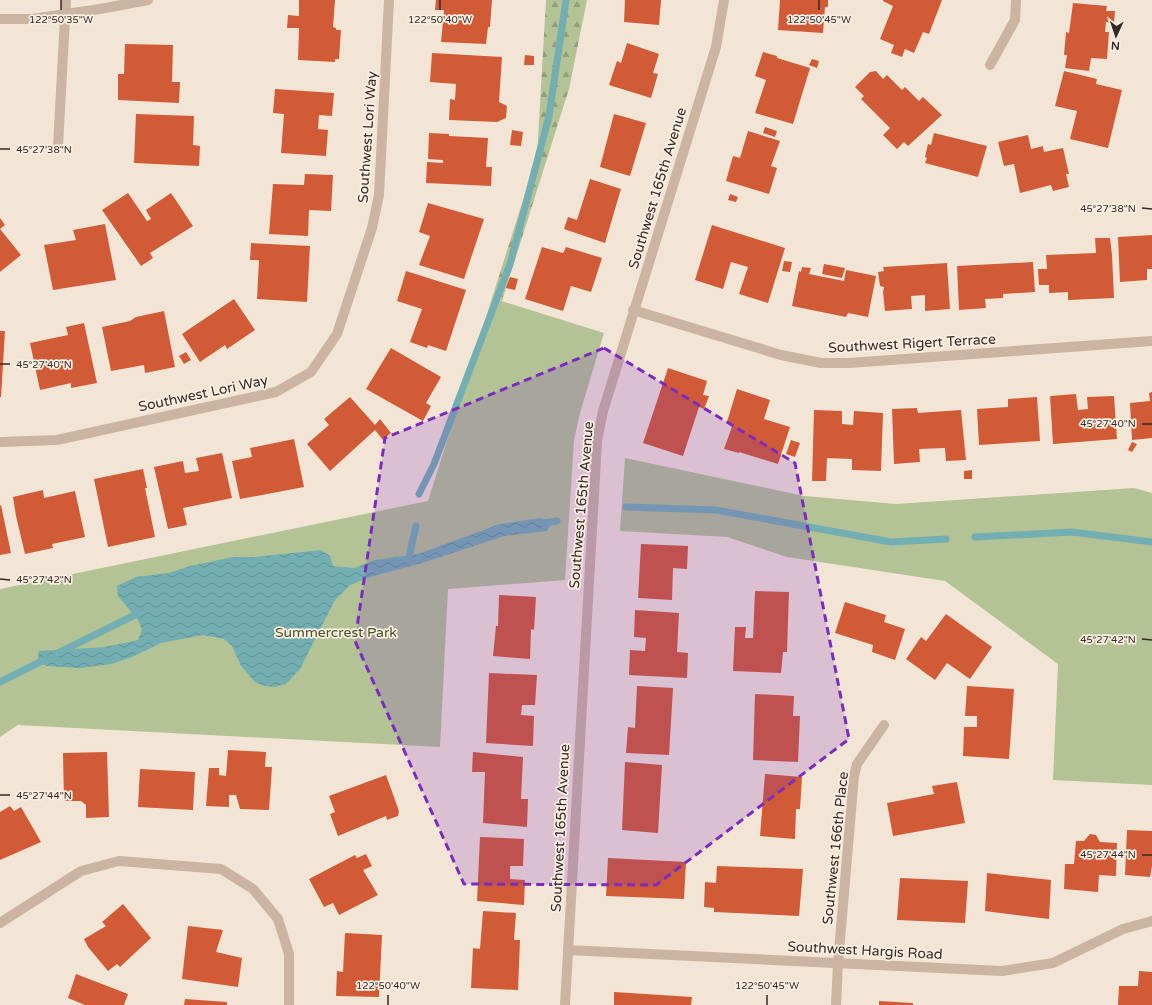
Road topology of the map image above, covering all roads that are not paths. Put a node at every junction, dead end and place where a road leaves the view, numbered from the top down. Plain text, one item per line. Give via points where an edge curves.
1 (66, 0) edge
2 (148, 0) edge
3 (389, 0) edge
4 (724, 0) edge
5 (1016, 0) edge
6 (65, 14) junction
7 (0, 19) edge
8 (990, 65) dead end
9 (58, 146) dead end
10 (634, 310) junction
11 (1152, 341) edge
12 (0, 442) edge
13 (884, 725) dead end
14 (1152, 921) edge
15 (0, 922) edge
16 (568, 950) junction
17 (838, 963) junction
18 (289, 1005) edge
19 (564, 1005) edge
20 (836, 1005) edge

1 - 6 street
2 - 6 street
3 - 12 street, Southwest Lori Way via 379,195 372,228 337,334 310,372 276,392 57,440
4 - 10 street, Southwest 165th Avenue via 716,47
5 - 8 street via 1015,20
6 - 7 street via 32,19
6 - 9 street
10 - 11 street, Southwest Rigert Terrace via 781,355 821,363
10 - 16 street, Southwest 165th Avenue via 603,411 597,441
13 - 17 street, Southwest 166th Place via 857,764 854,776
14 - 17 street, Southwest Hargis Road via 1123,929 1054,963 1002,971
15 - 18 street via 81,871 119,861 221,869 253,889 278,919 289,954
16 - 17 street, Southwest Hargis Road
16 - 19 street, Southwest 165th Avenue
17 - 20 street, Southwest 166th Place

